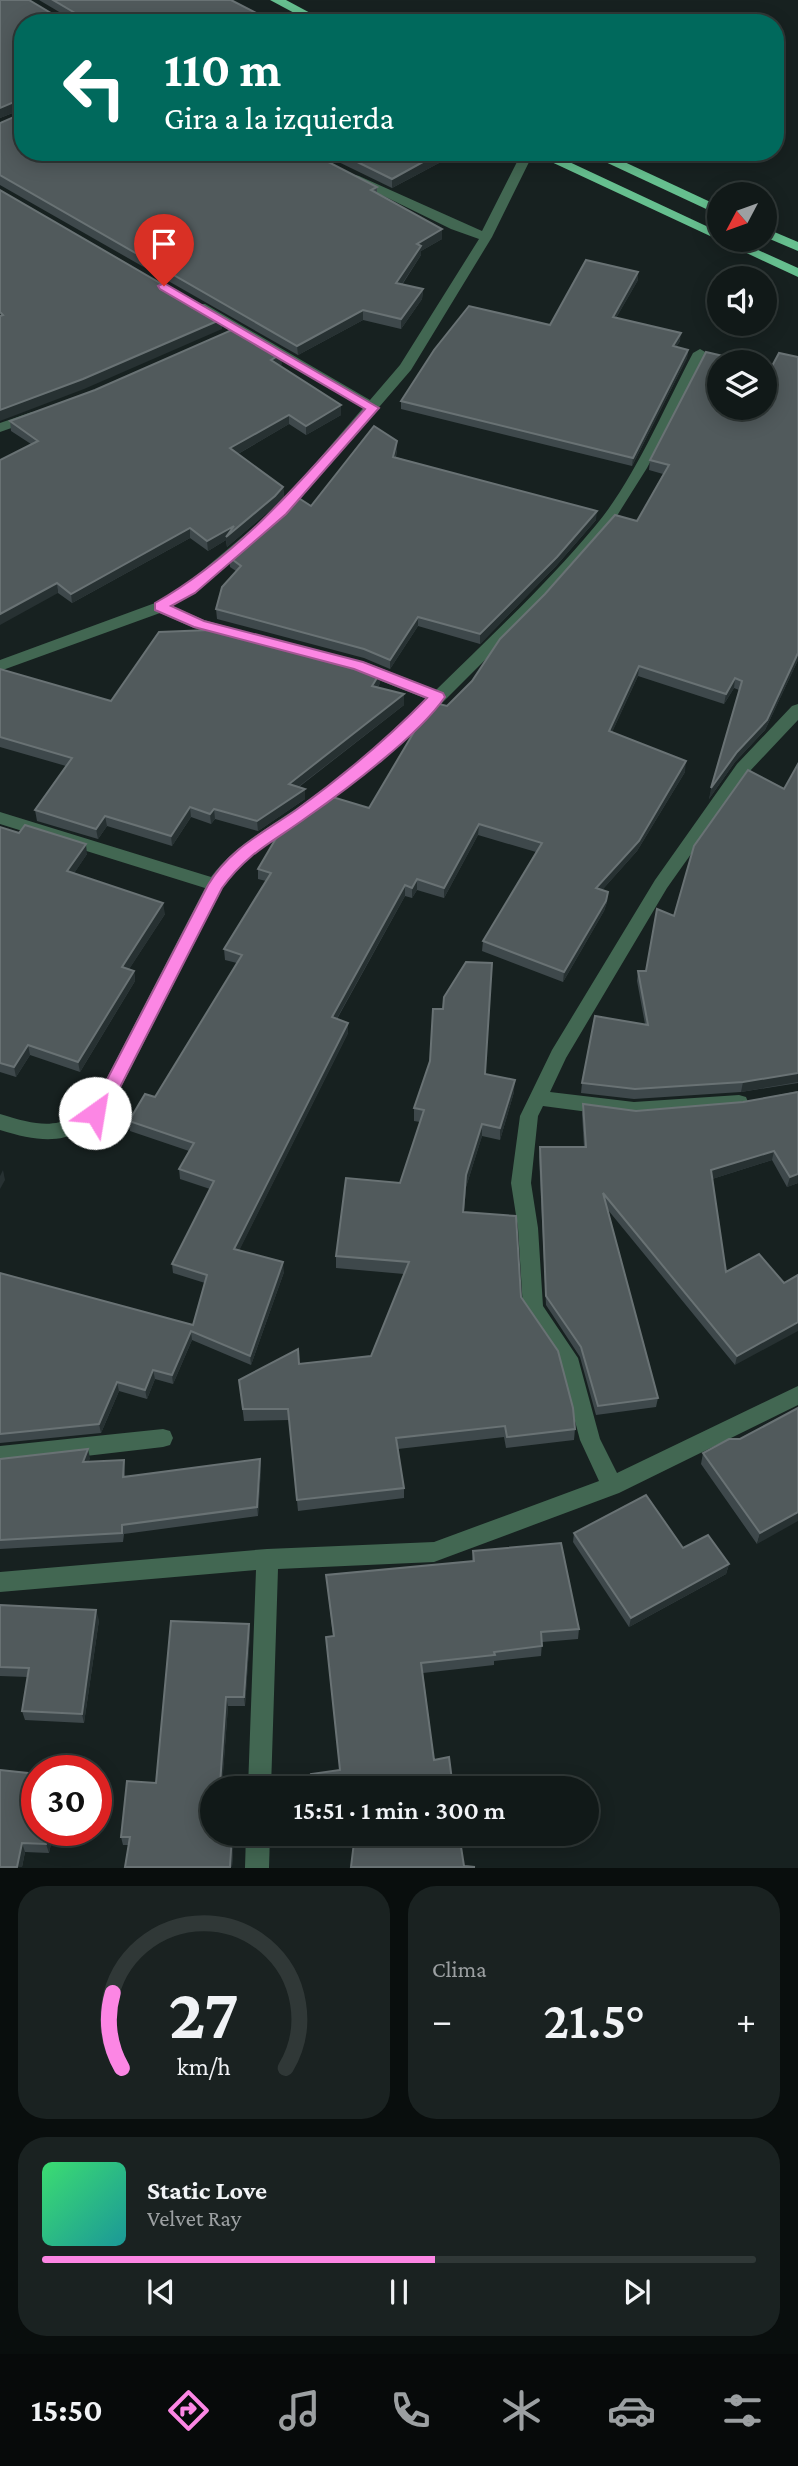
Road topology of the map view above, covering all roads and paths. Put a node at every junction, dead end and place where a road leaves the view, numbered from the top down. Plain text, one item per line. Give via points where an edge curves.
1 (276, 0) edge
2 (305, 14) edge
3 (524, 161) edge
4 (556, 161) edge
5 (611, 161) edge
6 (344, 173) edge
7 (707, 205) edge
8 (707, 231) edge
9 (486, 237) junction
10 (777, 237) edge
11 (798, 247) edge
12 (752, 252) edge
13 (798, 273) edge
14 (186, 299) edge
15 (239, 329) junction
16 (219, 338) edge
17 (700, 353) dead end
18 (373, 408) junction
19 (51, 409) edge
20 (0, 429) edge
21 (160, 607) junction
22 (244, 637) edge
23 (345, 662) edge
24 (0, 666) edge
25 (438, 697) junction
26 (798, 710) edge
27 (0, 818) edge
28 (215, 885) junction
29 (537, 1098) junction
30 (752, 1100) edge
31 (0, 1122) edge
32 (798, 1395) edge
33 (163, 1438) dead end
34 (0, 1456) edge
35 (612, 1486) junction
36 (267, 1559) junction
37 (0, 1583) edge
38 (259, 1776) edge
39 (258, 1846) edge
40 (257, 1867) edge

1 - 2 highway
3 - 9 street
4 - 8 highway
5 - 7 highway
6 - 9 street
9 - 18 street via 406,367
10 - 11 highway
12 - 13 highway
14 - 15 street
15 - 16 street
15 - 18 street
17 - 25 street via 640,468 603,527
18 - 21 street via 282,511 190,589
19 - 20 street
21 - 22 street
21 - 24 street
23 - 25 street
25 - 28 street via 383,749 301,814 261,838
26 - 29 street via 743,768 668,873 595,990
27 - 28 street
28 - 31 street via 95,1113 64,1132 40,1134
29 - 30 street via 634,1110
29 - 35 street via 529,1116 521,1183 533,1308 568,1357 590,1440
32 - 35 street
33 - 34 street
35 - 36 street via 434,1552
36 - 37 street
36 - 38 street
39 - 40 street

